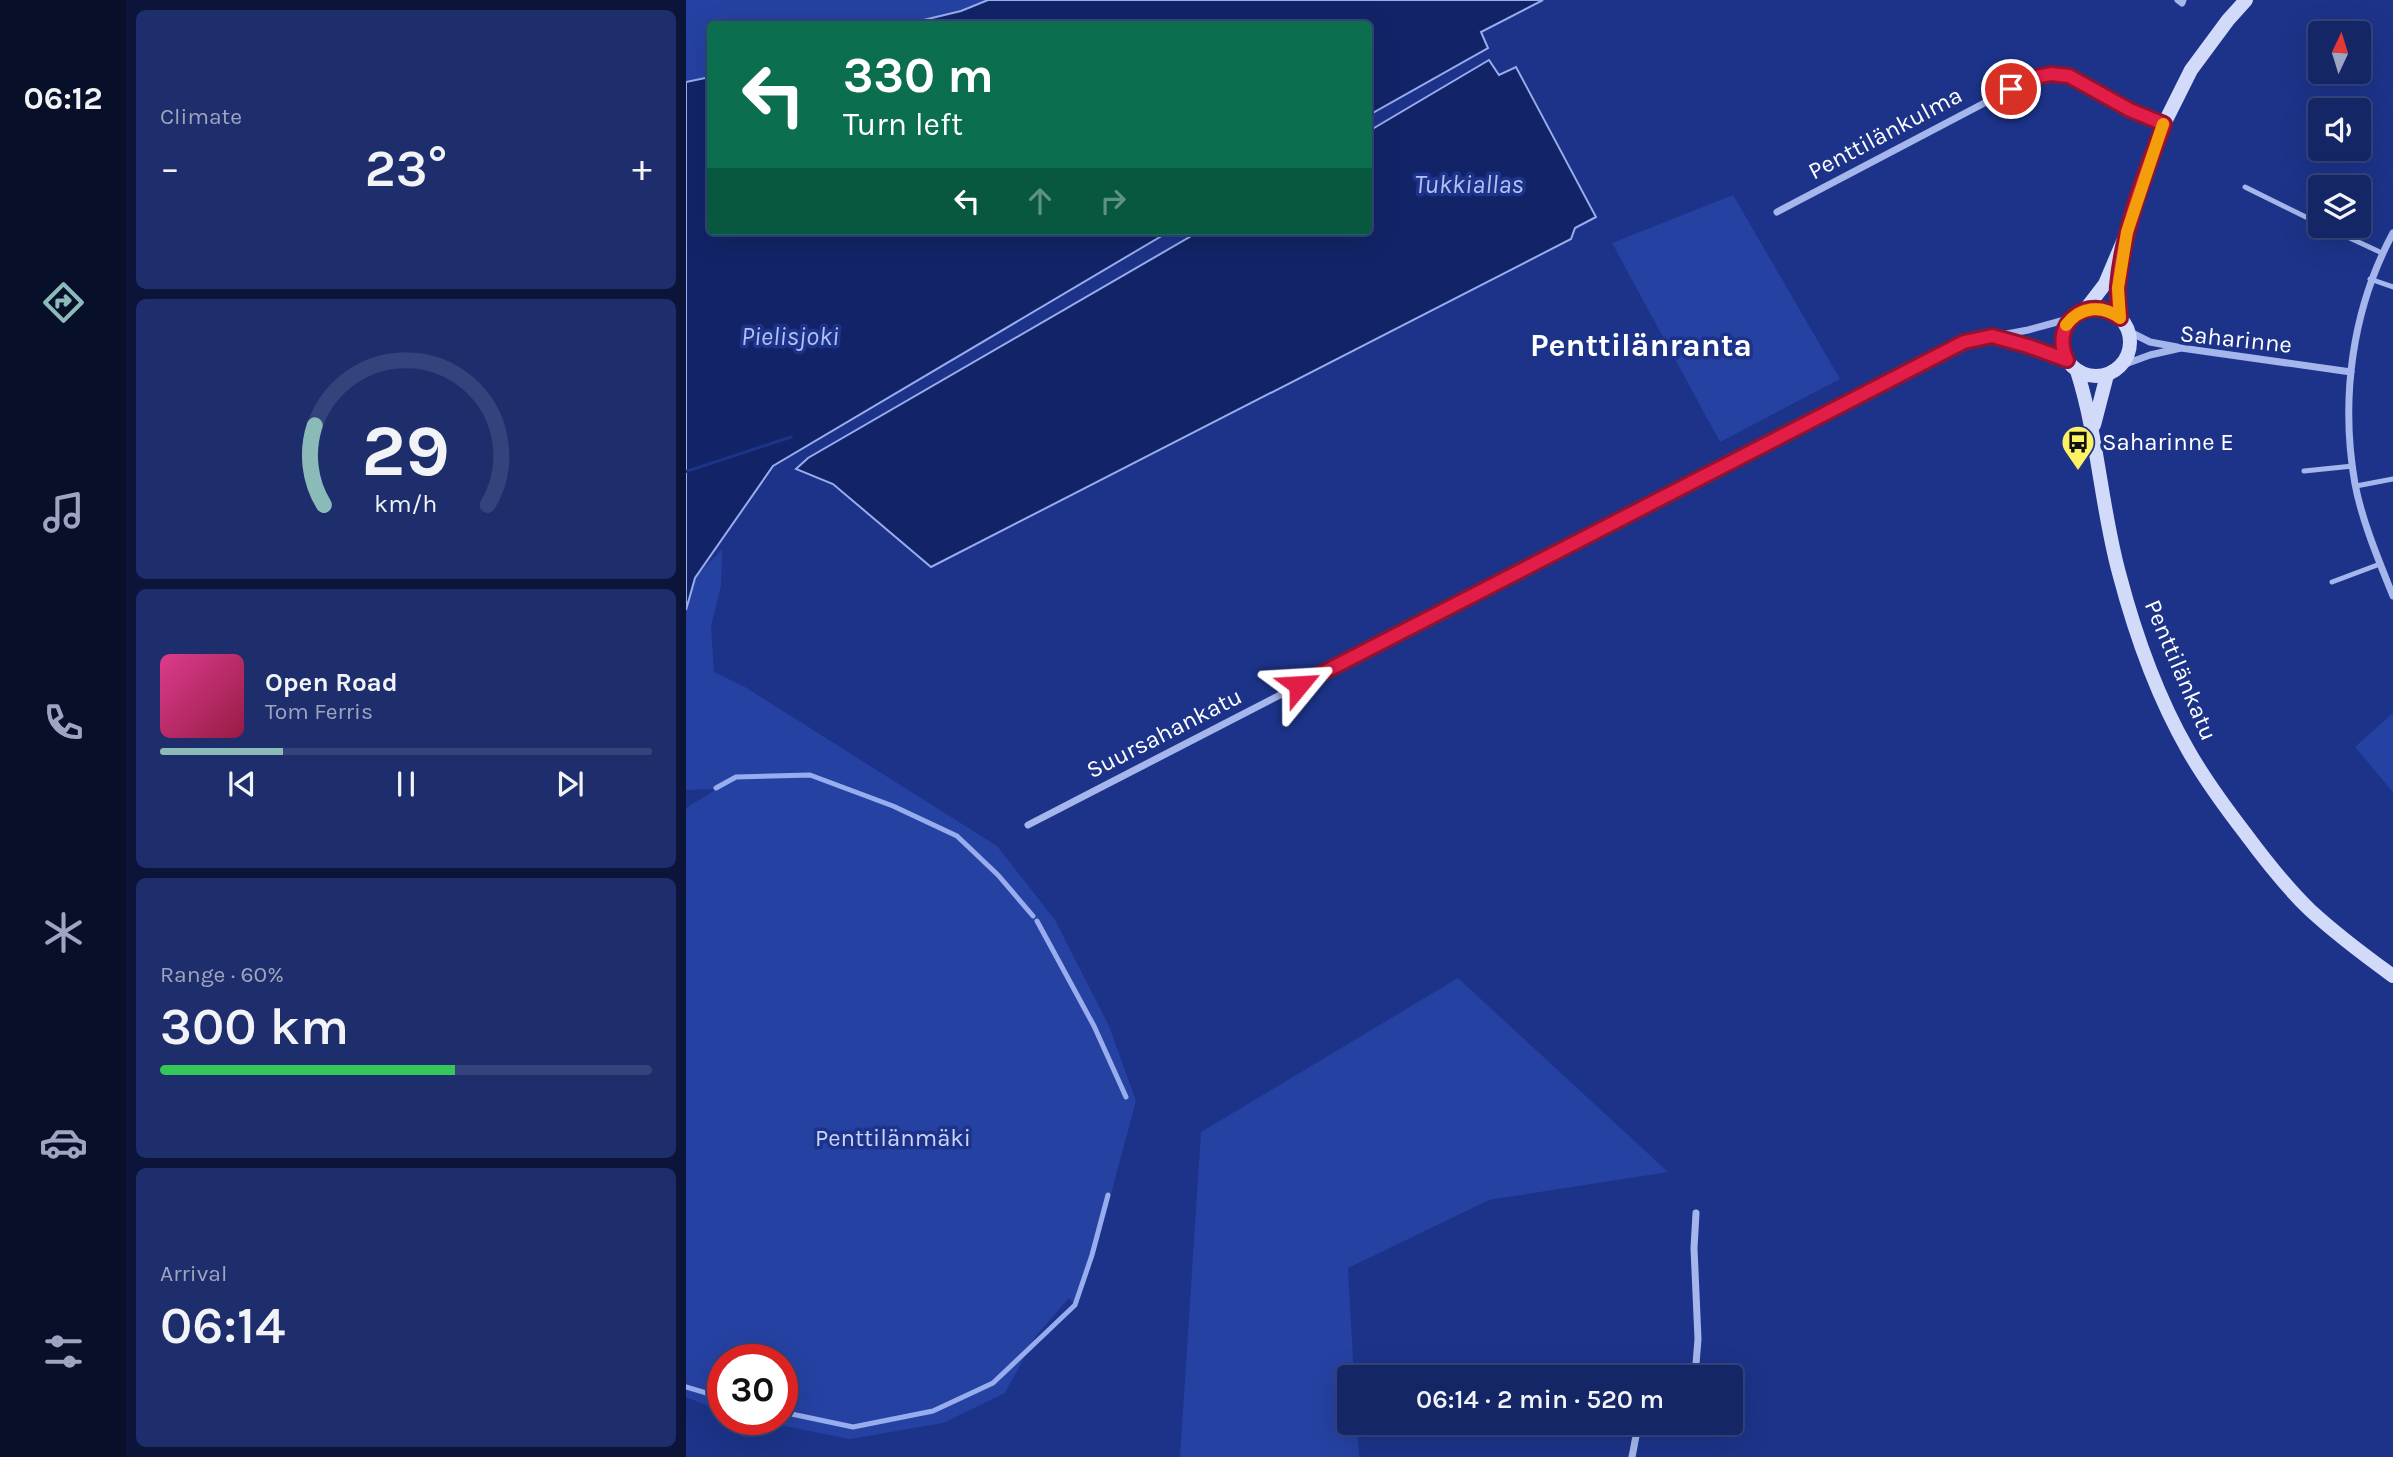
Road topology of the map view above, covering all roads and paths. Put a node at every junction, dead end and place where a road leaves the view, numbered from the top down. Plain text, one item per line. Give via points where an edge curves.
1 (2246, 0) edge
2 (2164, 124) junction
3 (2245, 187) dead end
4 (1777, 212) dead end
5 (2308, 218) edge
6 (2127, 232) junction
7 (2393, 233) edge
8 (2350, 238) edge
9 (2382, 253) junction
10 (2370, 279) junction
11 (2393, 287) edge
12 (2078, 314) junction
13 (2120, 318) junction
14 (2128, 331) junction
15 (1992, 336) junction
16 (2181, 348) junction
17 (2072, 366) junction
18 (2120, 366) junction
19 (2351, 372) junction
20 (2107, 374) junction
21 (2093, 430) junction
22 (2353, 466) junction
23 (2304, 471) dead end
24 (2393, 478) edge
25 (2356, 486) junction
26 (2380, 565) junction
27 (2332, 582) dead end
28 (2393, 596) edge
29 (1028, 825) dead end
30 (2393, 976) edge
31 (1696, 1213) dead end
32 (1695, 1365) edge
33 (1637, 1435) edge
34 (1632, 1457) edge

1 - 2 street via 2191,70
2 - 4 street, Penttilänkulma via 2069,76 2032,78
2 - 6 street
3 - 5 lane
6 - 12 street via 2105,284
6 - 13 street via 2118,288
7 - 9 street
8 - 9 lane
9 - 10 street
10 - 11 lane
10 - 19 street
12 - 13 street via 2107,310
12 - 15 street, Suursahankatu
12 - 17 street via 2062,339 2063,354
13 - 14 street
14 - 16 street via 2150,342
14 - 18 street via 2130,346
15 - 17 street
15 - 29 street, Suursahankatu via 1964,342
16 - 18 street, Saharinne
16 - 19 street, Saharinne
17 - 20 street via 2092,376
17 - 21 street, Penttilänkatu
18 - 20 street
19 - 22 street
20 - 21 street
21 - 30 street, Penttilänkatu via 2106,514 2133,621 2166,707 2188,749 2276,873 2309,909
22 - 23 lane
22 - 25 street
24 - 25 lane
25 - 26 street
26 - 27 lane
26 - 28 street
31 - 32 street
33 - 34 street

